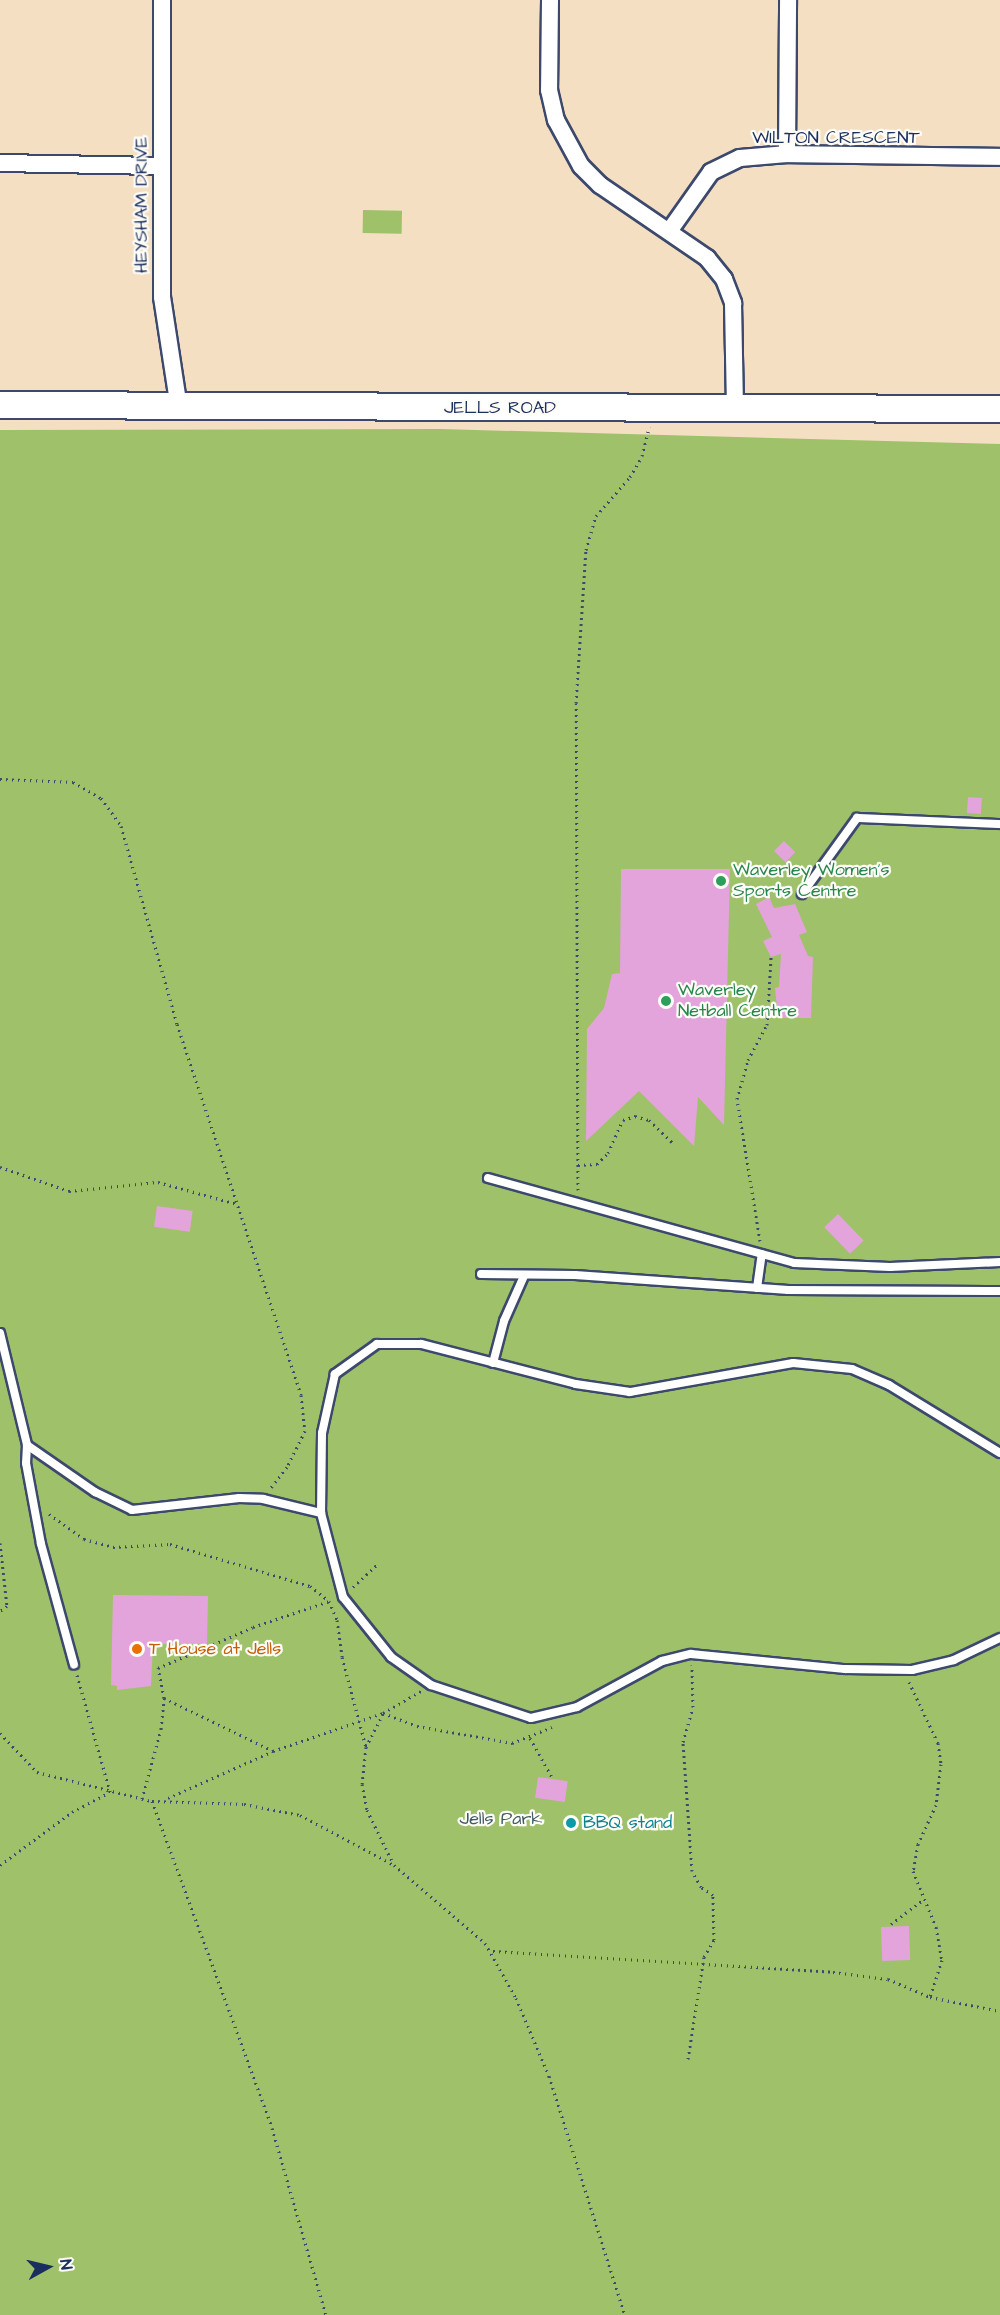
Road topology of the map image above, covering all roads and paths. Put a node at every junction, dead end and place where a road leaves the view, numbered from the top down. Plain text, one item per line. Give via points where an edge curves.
1 (162, 0) edge
2 (550, 0) edge
3 (788, 0) edge
4 (787, 154) junction
5 (1000, 157) edge
6 (0, 163) edge
7 (161, 166) junction
8 (670, 230) junction
9 (0, 405) edge
10 (650, 407) junction
11 (735, 407) junction
12 (179, 408) junction
13 (1000, 410) edge
14 (0, 778) edge
15 (1000, 824) edge
16 (802, 894) dead end
17 (771, 957) dead end
18 (673, 1143) dead end
19 (578, 1165) junction
20 (0, 1167) edge
21 (488, 1178) dead end
22 (578, 1202) junction
23 (237, 1204) junction
24 (762, 1254) junction
25 (1000, 1262) edge
26 (481, 1274) dead end
27 (524, 1276) junction
28 (758, 1288) junction
29 (1000, 1291) edge
30 (0, 1333) edge
31 (493, 1363) junction
32 (27, 1445) junction
33 (1000, 1453) edge
34 (33, 1499) junction
35 (263, 1499) junction
36 (321, 1513) junction
37 (0, 1543) edge
38 (378, 1564) dead end
39 (343, 1597) junction
40 (329, 1601) junction
41 (0, 1611) edge
42 (1000, 1638) edge
43 (691, 1654) junction
44 (74, 1665) joint
45 (912, 1670) junction
46 (431, 1685) junction
47 (164, 1698) junction
48 (577, 1707) junction
49 (383, 1713) junction
50 (358, 1721) junction
51 (0, 1733) edge
52 (530, 1738) junction
53 (366, 1747) junction
54 (273, 1751) junction
55 (553, 1779) dead end
56 (110, 1792) junction
57 (142, 1798) junction
58 (166, 1799) junction
59 (152, 1801) junction
60 (0, 1865) edge
61 (394, 1865) junction
62 (922, 1901) junction
63 (891, 1924) dead end
64 (493, 1951) junction
65 (705, 1963) junction
66 (930, 1997) junction
67 (1000, 2011) edge
68 (688, 2059) dead end
69 (326, 2315) edge
70 (625, 2315) edge

1 - 7 street, HEYSHAM DRIVE
2 - 8 street via 549,90 567,145 600,185
3 - 4 street
4 - 5 street, WILTON CRESCENT
4 - 8 street, WILTON CRESCENT via 740,158 711,172
6 - 7 street
7 - 12 street, HEYSHAM DRIVE via 162,297
8 - 11 street via 707,258 724,279 733,303
9 - 12 main road, JELLS ROAD
10 - 11 main road, JELLS ROAD
10 - 12 main road, JELLS ROAD
10 - 19 path via 642,456 630,477 596,516 586,550 576,703
11 - 13 main road, JELLS ROAD
14 - 23 path via 73,782 101,798 121,826 177,1024
15 - 16 lane via 857,818
17 - 24 path via 768,1025 748,1060 737,1099
18 - 19 path via 649,1120 635,1116 623,1120 608,1153 597,1164
19 - 22 path
20 - 23 path via 69,1191 158,1182
21 - 22 lane
22 - 24 lane
23 - 35 path via 301,1395 305,1431 287,1467
24 - 25 lane via 794,1263 890,1267
24 - 28 lane
26 - 27 lane
27 - 28 lane via 574,1275
27 - 31 lane via 504,1321
28 - 29 lane
30 - 32 lane
31 - 33 lane via 576,1384 630,1392 793,1363 852,1369 889,1385
31 - 36 lane via 422,1344 377,1344 335,1374 322,1433
32 - 34 lane
32 - 35 lane via 94,1492 132,1510
34 - 40 path via 57,1522 84,1539 113,1547 170,1544 310,1586
34 - 44 lane
35 - 36 lane
36 - 39 lane
37 - 41 path via 7,1605
38 - 39 path
39 - 40 path
39 - 46 lane via 391,1657
40 - 47 path via 253,1627 158,1668
40 - 50 path via 337,1620
42 - 45 lane via 954,1660
43 - 45 lane via 845,1669
43 - 48 lane via 662,1661
43 - 65 path via 693,1707 683,1742 692,1871 701,1887 713,1895 714,1940
44 - 56 path
45 - 62 path via 909,1684 938,1743 941,1764 936,1804 918,1844 913,1871
46 - 48 lane via 531,1718
46 - 49 path
47 - 54 path
47 - 57 path via 161,1729
48 - 52 path via 543,1734
49 - 50 path
49 - 52 path via 417,1726 482,1738 512,1743
49 - 53 path
50 - 53 path
50 - 54 path
51 - 56 path via 37,1772
52 - 55 path
53 - 61 path via 362,1784 367,1810
54 - 58 path
56 - 57 path
56 - 60 path via 72,1812
57 - 59 path
58 - 59 path
58 - 61 path via 244,1804 300,1815
59 - 69 path via 272,2128
61 - 64 path
62 - 63 path
62 - 66 path via 936,1927 942,1960
64 - 65 path
64 - 70 path via 549,2076
65 - 66 path via 888,1979
65 - 68 path
66 - 67 path

